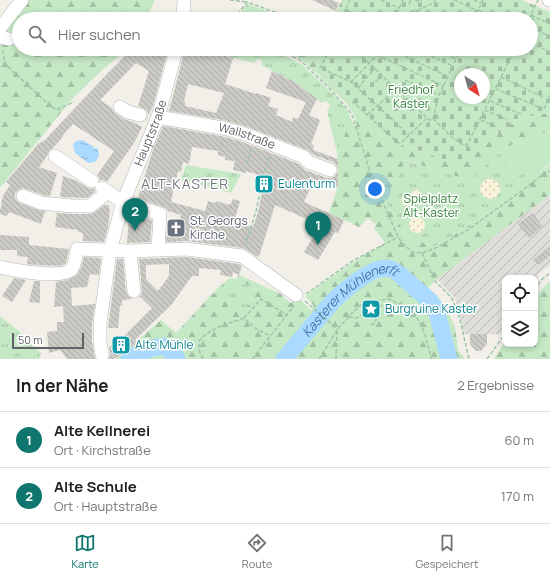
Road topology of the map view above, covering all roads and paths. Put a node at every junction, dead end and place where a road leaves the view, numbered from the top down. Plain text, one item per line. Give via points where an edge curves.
1 (184, 0) edge
2 (230, 0) edge
3 (350, 0) edge
4 (381, 0) edge
5 (403, 0) edge
6 (411, 0) edge
7 (415, 0) edge
8 (422, 0) edge
9 (435, 0) edge
10 (454, 0) edge
11 (474, 0) edge
12 (483, 0) edge
13 (538, 0) edge
14 (17, 2) edge
15 (247, 2) junction
16 (409, 4) dead end
17 (482, 4) junction
18 (399, 8) junction
19 (345, 9) junction
20 (415, 10) dead end
21 (478, 10) junction
22 (418, 11) joint
23 (13, 12) edge
24 (183, 12) edge
25 (239, 12) edge
26 (275, 12) edge
27 (344, 12) edge
28 (352, 12) edge
29 (397, 12) edge
30 (481, 12) edge
31 (532, 12) edge
32 (12, 14) edge
33 (538, 18) edge
34 (550, 24) edge
35 (538, 31) edge
36 (3, 35) edge
37 (550, 36) edge
38 (538, 47) edge
39 (550, 52) edge
40 (174, 56) edge
41 (292, 56) edge
42 (326, 56) edge
43 (360, 56) edge
44 (376, 56) edge
45 (379, 56) edge
46 (404, 56) edge
47 (430, 56) edge
48 (450, 56) edge
49 (457, 56) edge
50 (512, 56) edge
51 (456, 59) junction
52 (369, 63) junction
53 (453, 66) junction
54 (375, 68) junction
55 (382, 75) junction
56 (448, 76) junction
57 (501, 77) junction
58 (405, 80) dead end
59 (351, 82) junction
60 (371, 86) dead end
61 (444, 86) junction
62 (357, 88) junction
63 (495, 88) junction
64 (396, 89) junction
65 (550, 94) edge
66 (439, 95) junction
67 (543, 97) dead end
68 (490, 99) edge
69 (352, 101) dead end
70 (490, 101) edge
71 (74, 102) dead end
72 (488, 104) edge
73 (377, 106) junction
74 (120, 107) dead end
75 (539, 107) dead end
76 (544, 109) dead end
77 (485, 110) junction
78 (521, 114) dead end
79 (367, 116) junction
80 (150, 118) junction
81 (427, 118) junction
82 (433, 119) junction
83 (480, 120) junction
84 (508, 120) dead end
85 (497, 127) dead end
86 (409, 135) junction
87 (254, 138) junction
88 (274, 145) junction
89 (55, 156) dead end
90 (247, 164) dead end
91 (330, 170) dead end
92 (550, 171) edge
93 (101, 187) junction
94 (23, 196) dead end
95 (124, 202) junction
96 (398, 237) junction
97 (158, 250) junction
98 (110, 251) junction
99 (130, 251) junction
100 (422, 253) junction
101 (242, 256) junction
102 (0, 267) edge
103 (550, 273) edge
104 (538, 285) edge
105 (134, 292) dead end
106 (298, 296) junction
107 (377, 300) junction
108 (287, 315) junction
109 (361, 315) dead end
110 (348, 317) junction
111 (244, 318) junction
112 (371, 325) dead end
113 (338, 329) junction
114 (270, 336) junction
115 (502, 338) edge
116 (102, 355) dead end
117 (203, 359) edge
118 (252, 359) edge
119 (319, 359) edge
120 (336, 359) edge
121 (431, 359) edge
122 (468, 359) edge
123 (487, 359) edge

1 - 24 street
2 - 15 path
3 - 19 path
4 - 18 path
5 - 18 path
6 - 16 path
7 - 8 path
9 - 22 path
10 - 21 path
11 - 17 path
12 - 17 path
13 - 31 path
14 - 23 street
15 - 25 path
15 - 26 path
17 - 21 path
18 - 29 path
19 - 27 path
19 - 28 path
20 - 22 path
21 - 30 path
32 - 36 street
33 - 34 path
35 - 37 path
36 - 71 path via 5,64 56,110
38 - 39 path
40 - 80 street, Hauptstraße
41 - 96 path via 303,63 330,89 353,117 369,169
42 - 59 path via 320,68
43 - 52 path
44 - 52 path
45 - 61 path
46 - 56 path
47 - 53 path
48 - 51 path
49 - 51 path
50 - 57 path
51 - 53 path
52 - 54 path
52 - 59 path
53 - 56 path
54 - 55 path
54 - 62 path
55 - 60 path
55 - 64 path
56 - 61 path
57 - 63 path
57 - 67 path
58 - 66 path
59 - 62 path
61 - 66 path
62 - 73 path
63 - 68 path
63 - 75 path
64 - 73 path
64 - 81 path
65 - 76 path
66 - 82 path
69 - 79 path
70 - 78 path
72 - 77 path
73 - 79 path
73 - 86 path
74 - 80 street, Wallstraße
77 - 83 path
77 - 84 path
79 - 86 path via 398,143
80 - 87 street, Wallstraße via 222,128
80 - 95 street, Hauptstraße
81 - 82 path
81 - 86 path
82 - 83 path via 465,146
83 - 85 path
87 - 88 street, Wallstraße
87 - 90 path
88 - 91 street, Wallstraße
88 - 101 path via 259,185 261,188 256,211
89 - 93 street
92 - 100 path via 469,229
93 - 94 street via 90,206 41,203
93 - 95 street
95 - 97 street via 160,214
95 - 98 street, Hauptstraße
96 - 100 path via 414,252
96 - 106 path via 354,260
97 - 99 street
97 - 101 street via 186,249
98 - 99 street
98 - 102 street via 77,249 73,268 54,274 22,272
98 - 116 street, Hauptstraße via 100,323
99 - 105 street
100 - 122 path via 435,281 452,298 459,316
101 - 106 street
103 - 104 path
106 - 108 path
106 - 113 path
107 - 110 path via 361,304
107 - 112 path via 378,311 375,323
107 - 121 path via 389,298 413,311 422,326
108 - 111 path via 261,298
108 - 114 path
109 - 110 path via 356,318
110 - 113 path
111 - 114 path
111 - 117 path via 204,335 199,341
113 - 119 path
113 - 120 path
114 - 118 path
115 - 123 path

